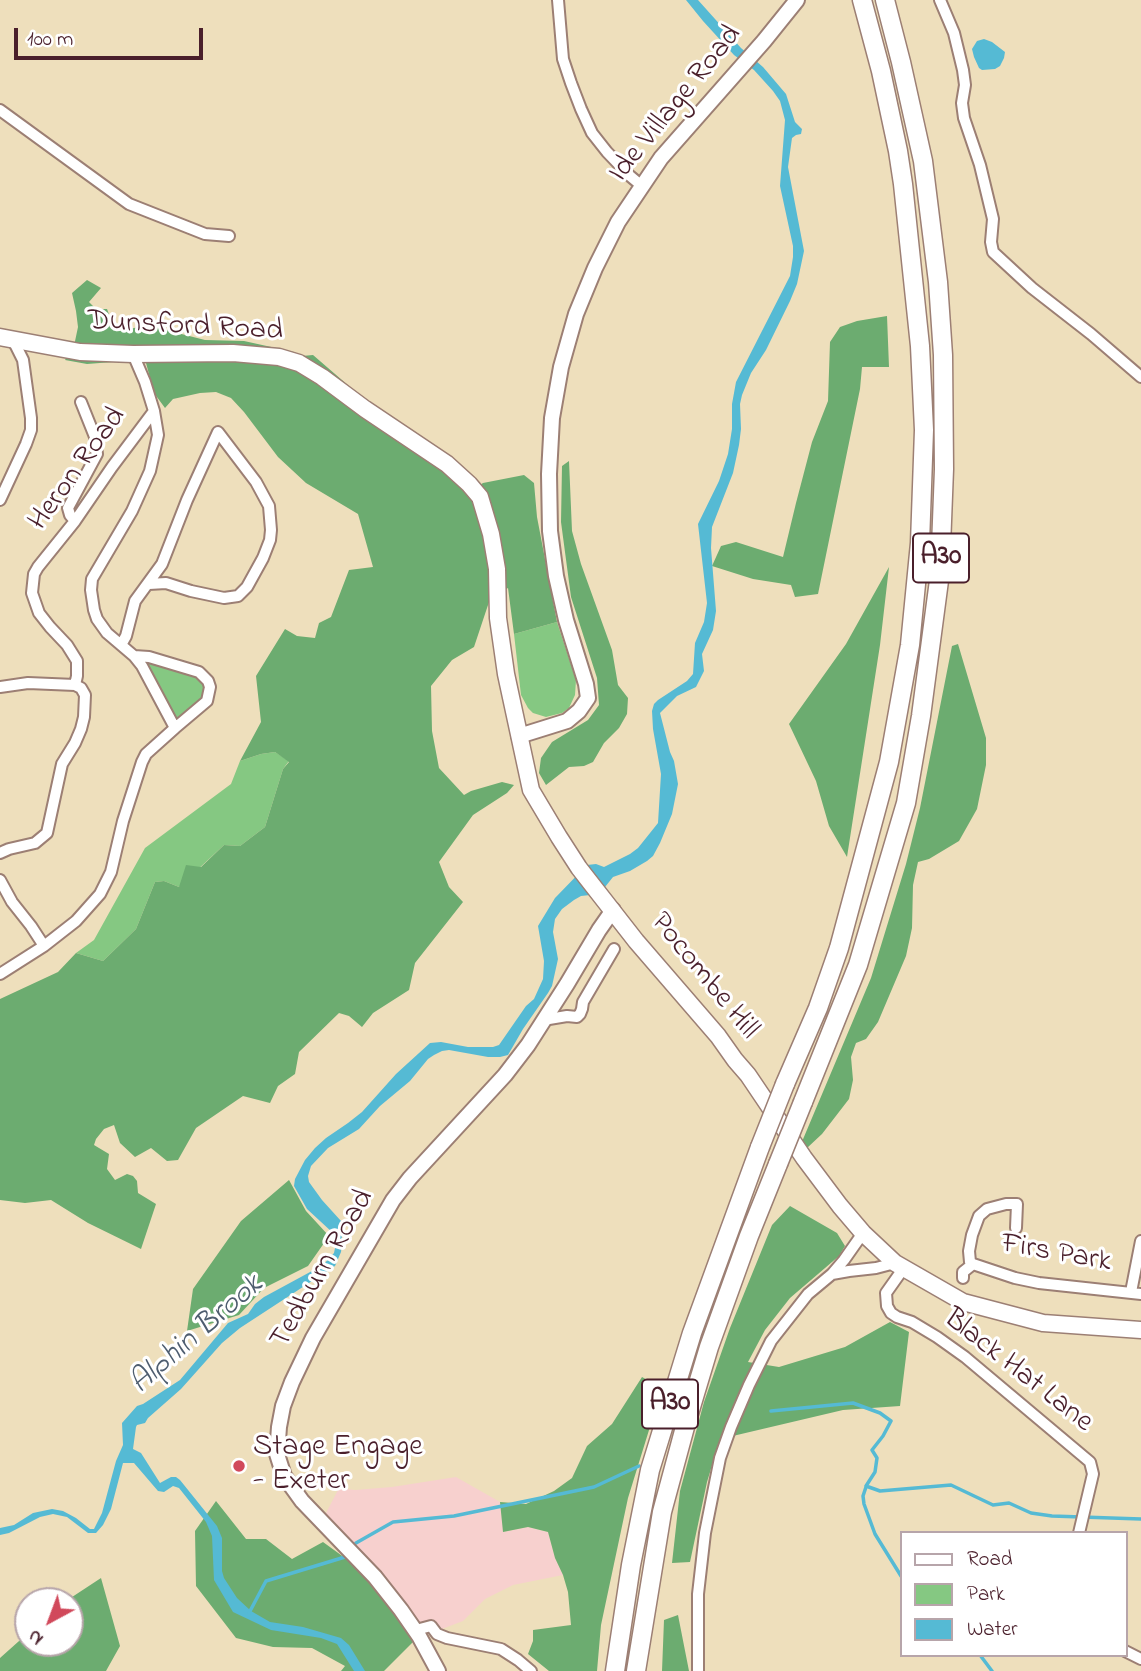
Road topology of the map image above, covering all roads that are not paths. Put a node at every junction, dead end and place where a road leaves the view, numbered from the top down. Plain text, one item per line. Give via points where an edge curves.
1 (558, 0) edge
2 (797, 0) edge
3 (862, 0) edge
4 (884, 0) edge
5 (940, 0) edge
6 (0, 110) edge
7 (642, 186) junction
8 (229, 236) dead end
9 (7, 339) edge
10 (133, 354) junction
11 (1141, 377) edge
12 (81, 402) dead end
13 (154, 411) junction
14 (0, 500) edge
15 (75, 522) junction
16 (149, 584) junction
17 (121, 645) junction
18 (134, 656) junction
19 (506, 674) joint
20 (75, 685) junction
21 (0, 687) edge
22 (174, 728) junction
23 (519, 736) junction
24 (0, 853) edge
25 (0, 880) edge
26 (12, 902) junction
27 (0, 908) edge
28 (613, 910) junction
29 (44, 946) junction
30 (614, 949) dead end
31 (0, 974) edge
32 (543, 1020) junction
33 (1016, 1228) dead end
34 (863, 1233) junction
35 (1141, 1241) edge
36 (973, 1264) junction
37 (899, 1266) junction
38 (832, 1274) junction
39 (962, 1278) dead end
40 (1136, 1293) edge
41 (1141, 1330) edge
42 (1081, 1523) edge
43 (416, 1630) junction
44 (438, 1671) edge
45 (531, 1671) edge
46 (615, 1671) edge
47 (636, 1671) edge
48 (698, 1671) edge

1 - 7 street via 563,59 581,110 607,152
2 - 7 street, Ide Village Road
3 - 46 highway, A30, bridge via 898,151 920,346 924,430 910,645 889,762 839,948 692,1333 650,1470
4 - 47 highway, A30, bridge via 923,161 943,355 940,573 921,716 906,803 858,965 749,1236 685,1427 663,1512
5 - 11 street via 954,33 965,85 964,118 993,219 993,252
6 - 8 street via 129,204 205,234
7 - 23 street, Ide Village Road via 618,222 576,314 552,418 549,485 555,576 588,698 567,721
9 - 10 main road, Dunsford Road via 80,352
9 - 14 street via 23,360 31,430
10 - 13 street, Heron Road
10 - 19 main road, Dunsford Road via 233,353 299,363 447,464 480,497 491,534
12 - 15 street via 97,454 68,508
13 - 15 street, Heron Road
13 - 17 street via 158,435 150,471 92,579 97,619
15 - 20 street, Heron Road via 37,567 32,593 39,612 73,652
16 - 16 street via 166,583 224,598 238,596 263,558 270,540 269,506 218,432 162,564
16 - 17 street via 135,601
17 - 18 street
18 - 22 street
18 - 22 street via 199,672 208,681 207,701
19 - 23 main road, Pocombe Hill
20 - 21 street
20 - 24 street, Heron Road via 85,695 84,717 62,764 47,833 35,843
22 - 29 street via 142,762 111,872 100,894
23 - 28 main road, Pocombe Hill via 531,790 579,867
25 - 26 street
26 - 27 street
26 - 29 street
28 - 32 street, Tedburn Road
28 - 34 main road, Pocombe Hill via 718,1036
29 - 31 street
30 - 32 street via 580,1014
32 - 43 street, Tedburn Road via 505,1075 393,1200 313,1338 283,1406 277,1454 284,1476
33 - 36 street, Firs Park via 1017,1204 987,1209 972,1235 969,1251
34 - 37 main road, Pocombe Hill
34 - 38 street
35 - 40 street, Firs Park
36 - 39 street, Firs Park
36 - 40 street, Firs Park via 1039,1283
37 - 38 street
37 - 41 main road, Pocombe Hill via 963,1303 1043,1323
37 - 42 street, Black Hat Lane via 886,1293 891,1312 965,1357 1090,1462 1093,1474
38 - 48 street via 808,1294 771,1341 720,1458 698,1594
43 - 44 street, Tedburn Road
43 - 45 street via 431,1626 447,1638 501,1649

